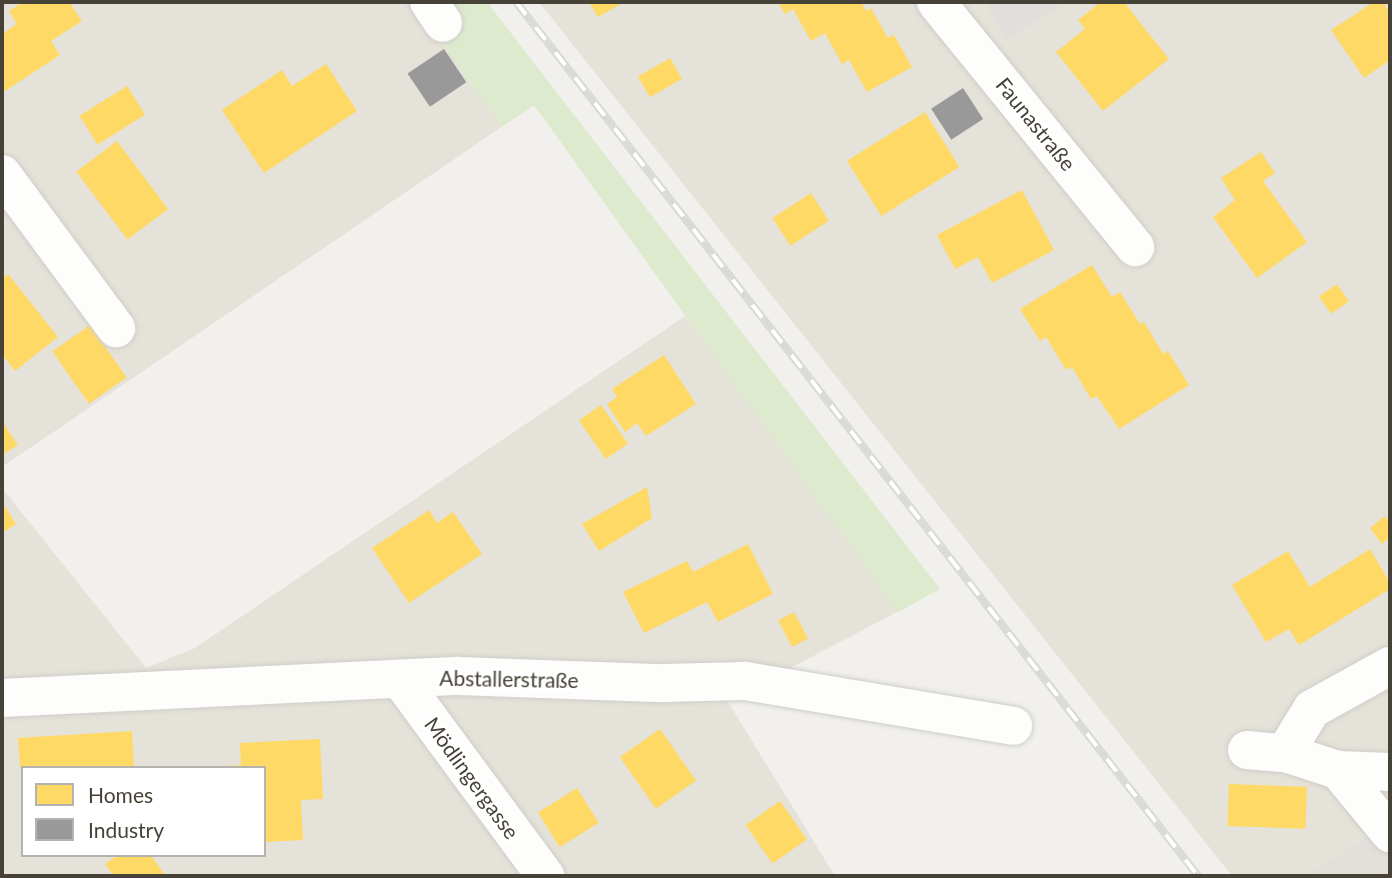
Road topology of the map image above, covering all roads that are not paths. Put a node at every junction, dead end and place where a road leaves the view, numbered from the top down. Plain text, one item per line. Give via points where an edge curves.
1 (936, 2) edge
2 (2, 174) edge
3 (1135, 247) dead end
4 (116, 328) dead end
5 (1390, 666) edge
6 (400, 679) junction
7 (2, 698) edge
8 (1013, 726) dead end
9 (1247, 750) dead end
10 (1285, 753) junction
11 (1338, 769) junction
12 (1390, 772) edge
13 (1390, 833) edge
14 (545, 876) edge

1 - 3 street, Faunastraße
2 - 4 street
5 - 10 street via 1312,709
6 - 7 street, Abstallerstraße
6 - 8 street, Abstallerstraße via 745,681
6 - 14 street, Mödlingergasse
9 - 10 street
10 - 11 street
11 - 12 street
11 - 13 street

